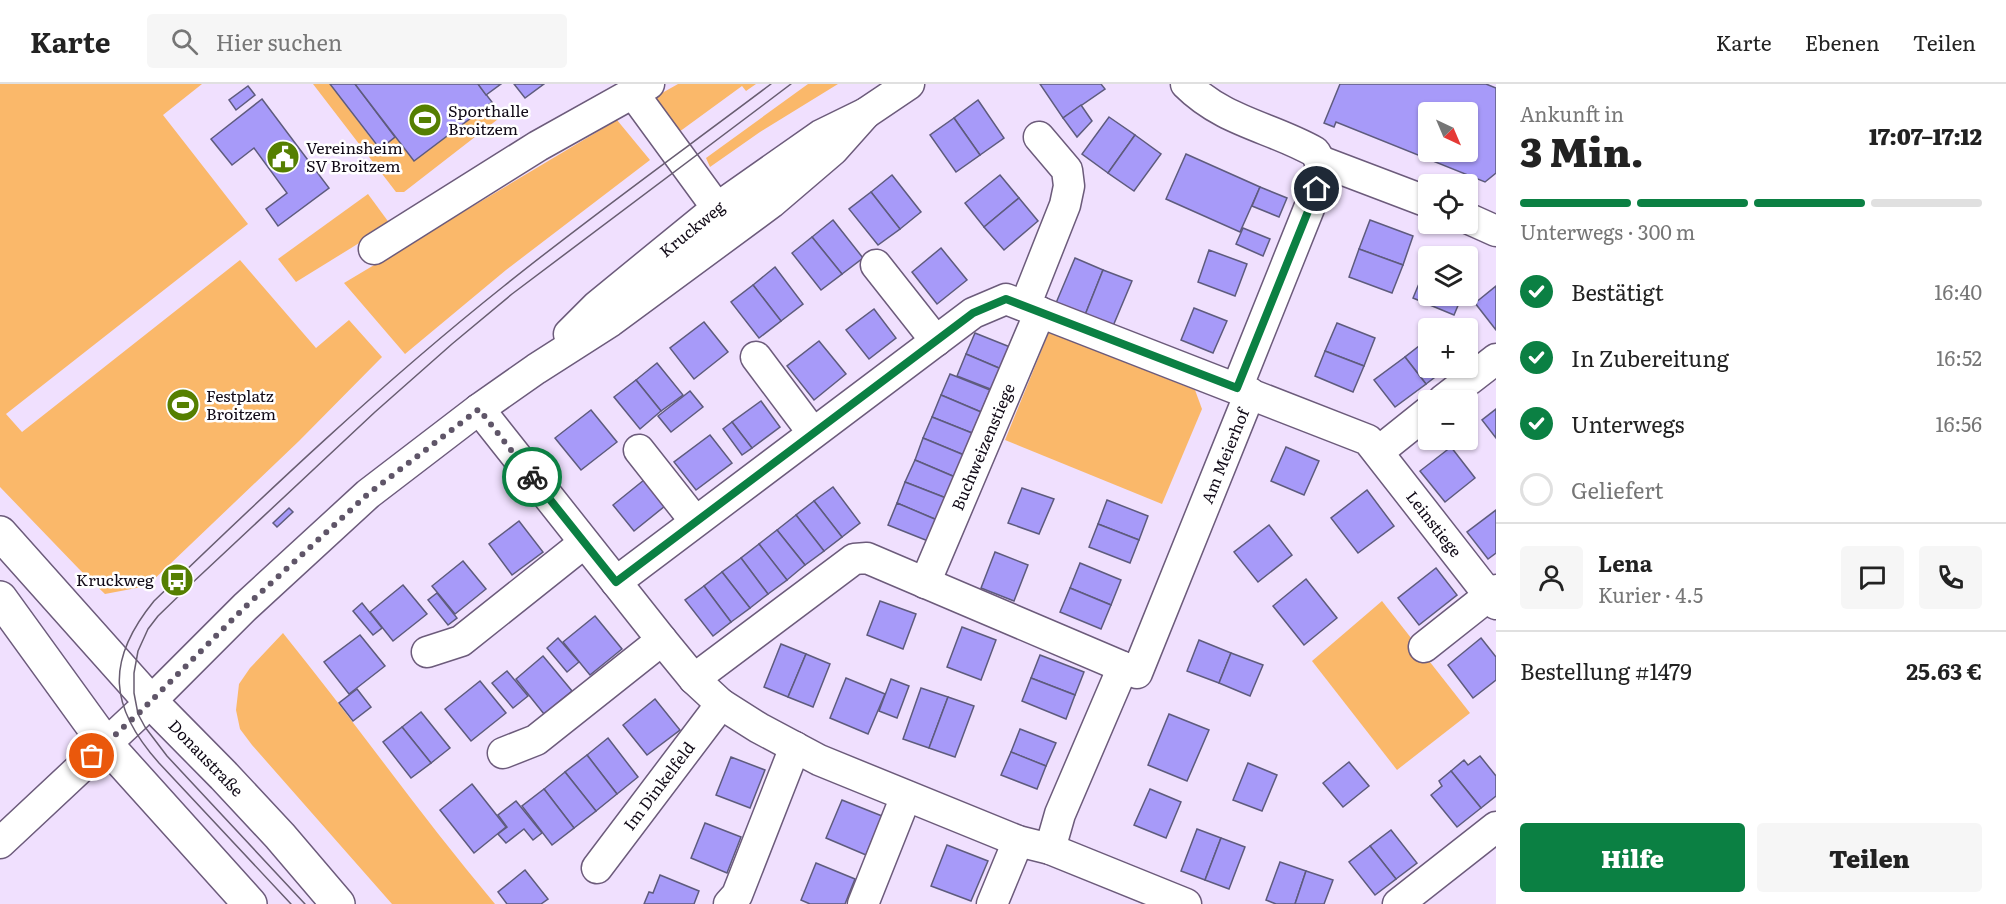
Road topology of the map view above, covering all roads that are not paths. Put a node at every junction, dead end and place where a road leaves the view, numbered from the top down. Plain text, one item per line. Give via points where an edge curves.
1 (909, 84) edge
2 (1186, 84) edge
3 (641, 88) edge
4 (1039, 137) dead end
5 (1320, 161) junction
6 (1418, 198) edge
7 (725, 219) junction
8 (1478, 223) edge
9 (1496, 231) edge
10 (374, 249) dead end
11 (876, 265) dead end
12 (1032, 309) junction
13 (936, 341) junction
14 (756, 357) dead end
15 (1496, 359) edge
16 (1237, 388) junction
17 (1456, 390) edge
18 (479, 409) junction
19 (1418, 420) edge
20 (813, 433) junction
21 (639, 450) dead end
22 (1378, 452) junction
23 (695, 521) junction
24 (0, 533) edge
25 (584, 543) junction
26 (616, 582) junction
27 (925, 583) junction
28 (1494, 597) edge
29 (0, 598) edge
30 (662, 640) junction
31 (1424, 647) dead end
32 (427, 652) dead end
33 (1123, 667) junction
34 (694, 679) junction
35 (150, 701) junction
36 (721, 704) junction
37 (105, 743) junction
38 (795, 747) junction
39 (503, 753) dead end
40 (906, 796) junction
41 (1496, 827) edge
42 (1018, 841) junction
43 (0, 843) edge
44 (1050, 849) junction
45 (597, 868) dead end
46 (250, 904) edge
47 (338, 904) edge
48 (729, 904) edge
49 (863, 904) edge
50 (992, 904) edge
51 (1186, 904) edge
52 (1398, 904) edge

1 - 7 street, Kruckweg via 866,113 821,135
2 - 5 street via 1209,103 1250,126 1315,152
3 - 7 street
3 - 10 street via 538,146
4 - 12 street, Buchweizenstiege via 1066,170 1069,186
5 - 6 street
5 - 16 street, Am Meierhof via 1320,181
7 - 18 street, Kruckweg via 597,306 536,369
8 - 9 street
11 - 13 street
12 - 13 street, Leinstiege via 1006,299 973,313
12 - 16 street, Leinstiege
12 - 27 street, Buchweizenstiege
13 - 20 street, Leinstiege
14 - 20 street
15 - 17 street
16 - 22 street, Leinstiege via 1368,440
16 - 33 street, Am Meierhof via 1250,393 1137,673
18 - 25 street
18 - 35 street, Kruckweg via 368,494
19 - 22 street
20 - 23 street, Leinstiege
21 - 23 street
22 - 28 street, Leinstiege
23 - 26 street, Leinstiege
24 - 35 main road, Donaustraße
25 - 26 street
25 - 32 street via 461,641
26 - 30 street
27 - 33 street
27 - 34 street via 867,558 854,559
28 - 31 street, Leinstiege
29 - 37 main road
30 - 34 street
30 - 39 street via 536,740
33 - 44 street via 1060,814
34 - 36 street
35 - 37 street, Kruckweg
35 - 47 main road, Donaustraße via 272,827
36 - 38 street
36 - 45 street, Im Dinkelfeld
37 - 43 street, Kruckweg
37 - 46 main road
38 - 40 street
38 - 48 street via 737,895
40 - 42 street
40 - 49 street
41 - 52 street
42 - 44 street
42 - 50 street
44 - 51 street

